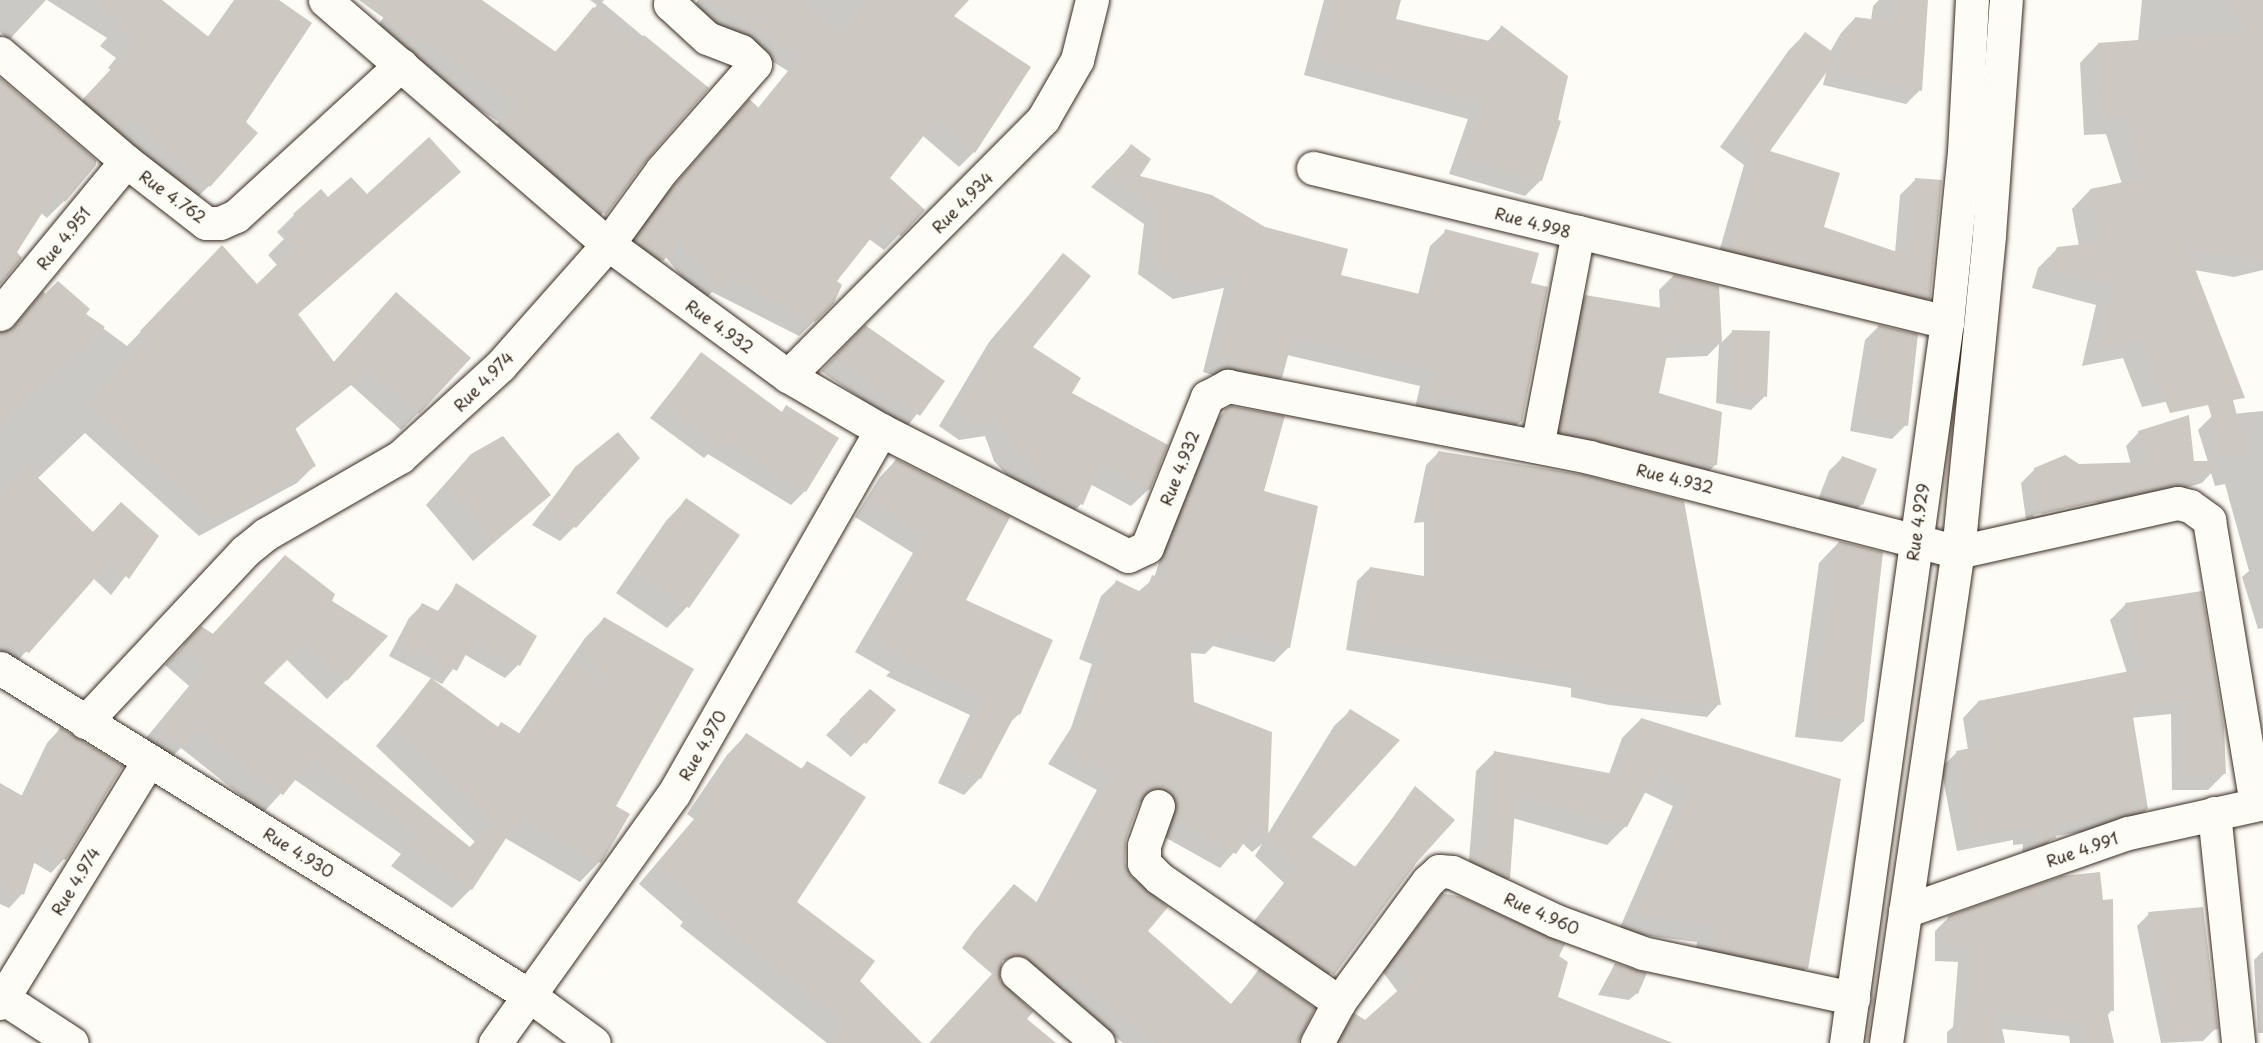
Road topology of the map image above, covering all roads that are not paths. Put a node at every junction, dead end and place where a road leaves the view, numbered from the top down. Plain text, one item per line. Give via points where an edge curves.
1 (325, 0) edge
2 (673, 0) edge
3 (1092, 0) edge
4 (1972, 0) edge
5 (2006, 0) edge
6 (0, 53) edge
7 (401, 65) junction
8 (126, 161) junction
9 (1313, 168) dead end
10 (1578, 232) junction
11 (608, 244) junction
12 (0, 314) edge
13 (1947, 322) junction
14 (788, 376) junction
15 (881, 429) junction
16 (1537, 446) junction
17 (1915, 539) junction
18 (1958, 552) junction
19 (0, 668) edge
20 (85, 722) junction
21 (149, 760) junction
22 (2260, 804) edge
23 (1158, 806) dead end
24 (2214, 813) junction
25 (1905, 911) junction
26 (1017, 973) dead end
27 (530, 996) junction
28 (1853, 998) junction
29 (2, 1000) edge
30 (1340, 1002) junction
31 (72, 1043) edge
32 (495, 1043) edge
33 (594, 1043) edge
34 (1098, 1043) edge
35 (1317, 1043) edge
36 (1846, 1043) edge
37 (1886, 1043) edge
38 (2238, 1043) edge

1 - 7 street, Rue 4.932
2 - 11 street, Rue 4.974 via 670,4 707,38 741,51 755,63 662,171
3 - 14 street, Rue 4.934 via 1077,60 1044,119
4 - 13 street, Rue 4.929 via 1964,152
5 - 18 street via 1989,235
6 - 8 street, Rue 4.762
7 - 8 street, Rue 4.762 via 236,216 219,224 206,223
7 - 11 street, Rue 4.932
8 - 12 street, Rue 4.951
9 - 10 street, Rue 4.998
10 - 13 street
10 - 16 street, Rue 4.998
11 - 14 street, Rue 4.932
11 - 20 street, Rue 4.974 via 500,366 400,457 266,534 245,551
13 - 17 street, Rue 4.929
14 - 15 street, Rue 4.932
15 - 16 street, Rue 4.932 via 1128,556 1147,547 1207,398 1218,388 1228,386
15 - 27 street, Rue 4.970 via 674,793
16 - 17 street, Rue 4.932
17 - 18 street, Rue 4.932
17 - 28 street, Rue 4.929
18 - 22 street, Rue 4.932 via 2178,503 2190,506 2209,520
18 - 25 street
19 - 20 street, Rue 4.930
20 - 21 street, Rue 4.930
21 - 27 street, Rue 4.930
21 - 29 street, Rue 4.974
22 - 24 street, Rue 4.991
23 - 30 street via 1144,845 1144,863 1159,878
24 - 25 street, Rue 4.991 via 2128,833
24 - 38 street
25 - 37 street
26 - 34 street
27 - 32 street, Rue 4.970
27 - 33 street, Rue 4.930
28 - 30 street, Rue 4.960 via 1643,953 1439,871 1428,880
28 - 36 street, Rue 4.929
29 - 31 street
30 - 35 street, Rue 4.960

